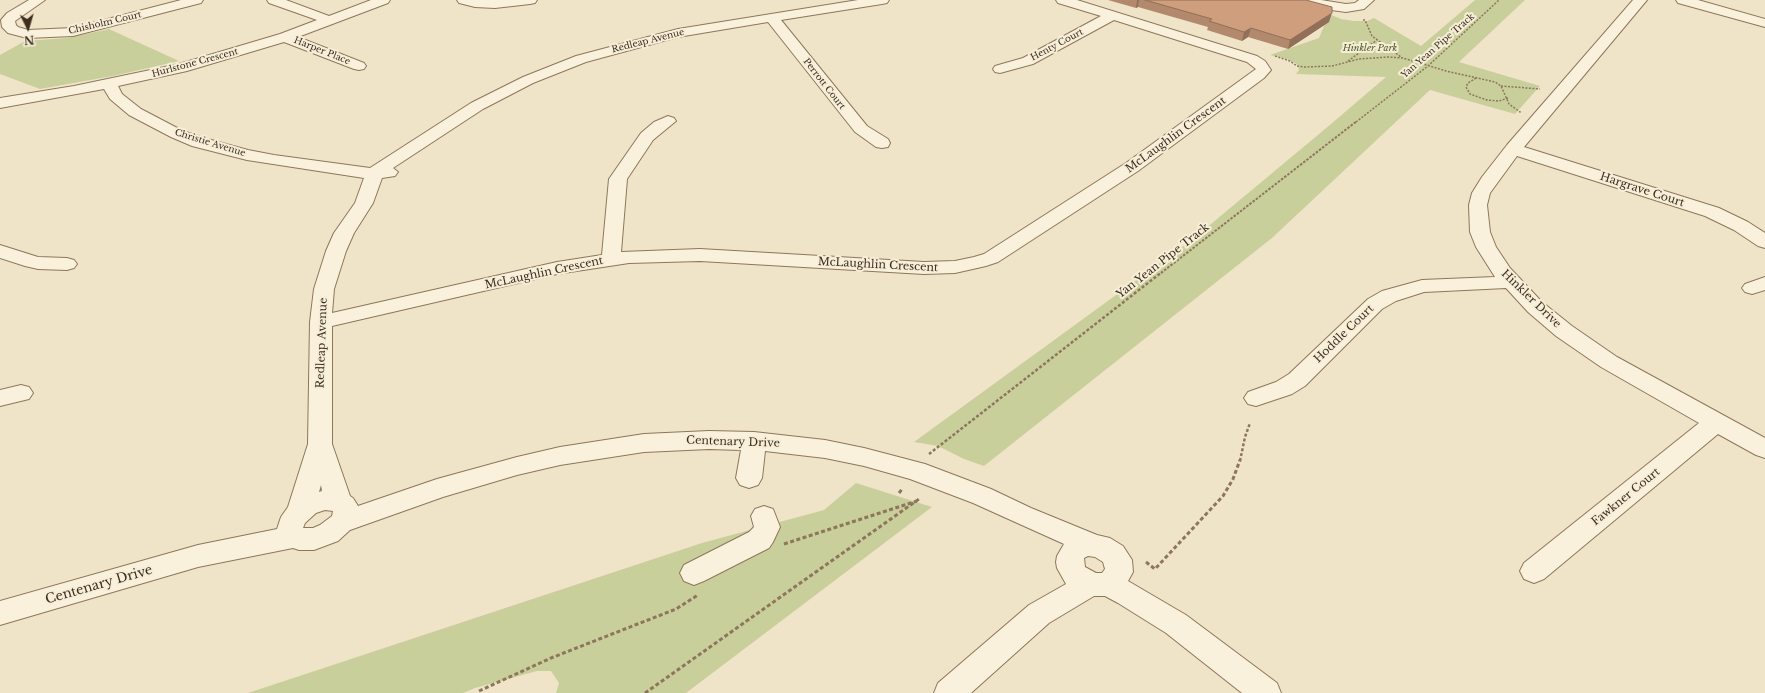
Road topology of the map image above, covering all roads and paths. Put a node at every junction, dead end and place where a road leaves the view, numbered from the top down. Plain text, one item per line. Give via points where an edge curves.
1 (38, 0) edge
2 (196, 0) edge
3 (274, 0) edge
4 (383, 0) edge
5 (464, 0) edge
6 (530, 0) edge
7 (882, 0) edge
8 (1063, 0) edge
9 (1306, 0) edge
10 (1367, 0) edge
11 (1499, 0) edge
12 (1640, 0) edge
13 (1676, 0) edge
14 (1683, 0) edge
15 (1706, 6) junction
16 (1113, 15) junction
17 (772, 18) junction
18 (329, 20) junction
19 (1365, 20) dead end
20 (1765, 23) edge
21 (285, 37) junction
22 (1377, 40) junction
23 (1403, 58) junction
24 (1348, 61) junction
25 (359, 66) dead end
26 (1297, 66) dead end
27 (1427, 66) junction
28 (1000, 69) dead end
29 (1476, 78) junction
30 (110, 84) junction
31 (1501, 86) junction
32 (1535, 94) dead end
33 (1508, 98) junction
34 (0, 103) edge
35 (1525, 106) dead end
36 (668, 121) dead end
37 (882, 143) dead end
38 (1513, 149) junction
39 (382, 172) junction
40 (1765, 242) edge
41 (0, 251) edge
42 (611, 259) junction
43 (67, 264) dead end
44 (1511, 282) junction
45 (321, 322) junction
46 (1256, 398) dead end
47 (1718, 422) junction
48 (1250, 423) dead end
49 (754, 441) junction
50 (320, 444) junction
51 (1765, 449) edge
52 (933, 450) dead end
53 (749, 478) dead end
54 (919, 499) dead end
55 (341, 510) junction
56 (764, 516) dead end
57 (296, 521) junction
58 (1146, 562) dead end
59 (1092, 567) junction
60 (1534, 571) dead end
61 (694, 573) dead end
62 (0, 613) edge
63 (645, 693) edge
64 (948, 693) edge
65 (1266, 693) edge

1 - 2 street, Chisholm Court via 12,16 8,20 9,27 27,34 73,32
3 - 18 street
4 - 18 street, Hurlstone Crescent
5 - 6 street via 495,4
7 - 17 street, Redleap Avenue
8 - 16 street, McLaughlin Crescent
9 - 10 street via 1346,8 1360,6
11 - 27 path, Yan Yean Pipe Track
12 - 38 street, Hinkler Drive
13 - 15 street
14 - 15 street
15 - 20 street
16 - 28 street, Henty Court via 1028,61
16 - 42 street, McLaughlin Crescent via 1252,59 1264,70 1132,167 991,258 939,268 700,255
17 - 37 street, Perrott Court via 861,129
17 - 39 street, Redleap Avenue via 671,35 581,59 528,80 477,106 432,136 419,151
18 - 21 street, Hurlstone Crescent
19 - 22 path via 1369,31
21 - 25 street, Harper Place
21 - 30 street, Hurlstone Crescent via 182,68
22 - 23 path
22 - 24 path
23 - 24 path
23 - 27 path
24 - 26 path via 1332,66
27 - 29 path
27 - 52 path, Yan Yean Pipe Track
29 - 31 path via 1490,80
29 - 33 path via 1466,87 1470,94 1488,100 1499,101
30 - 34 street, Hurlstone Crescent
30 - 39 street, Christie Avenue via 115,96 130,108 177,134 247,155 327,168
31 - 32 path via 1540,89
31 - 33 path
33 - 35 path via 1509,104 1520,112
36 - 42 street via 653,130 618,179
38 - 40 street, Hargrave Court via 1712,212 1741,226
38 - 44 street, Hinkler Drive via 1488,181 1478,205 1480,232 1486,247
39 - 45 street, Redleap Avenue via 380,189 364,203 344,232 328,271
41 - 43 street via 38,263
42 - 45 street, McLaughlin Crescent via 557,268
44 - 46 street, Hoddle Court via 1422,286 1389,296 1375,304 1297,380 1284,388
44 - 47 street, Hinkler Drive via 1535,307 1586,346
45 - 50 street, Redleap Avenue
47 - 51 street, Hinkler Drive
47 - 60 street, Fawkner Court
48 - 58 path via 1241,458 1223,496 1155,569
49 - 53 street
49 - 55 street, Centenary Drive via 678,441 603,449 517,466 437,489
49 - 59 street, Centenary Drive via 825,449 898,465 945,481 1022,515
50 - 55 street, Redleap Avenue
50 - 57 street, Redleap Avenue
54 - 63 path
55 - 57 street via 325,500 316,502
55 - 57 street via 329,533 314,539 306,540
56 - 61 street via 767,527 759,540
57 - 62 street, Centenary Drive via 198,556
59 - 64 street
59 - 65 street, Centenary Drive via 1128,594 1176,624

